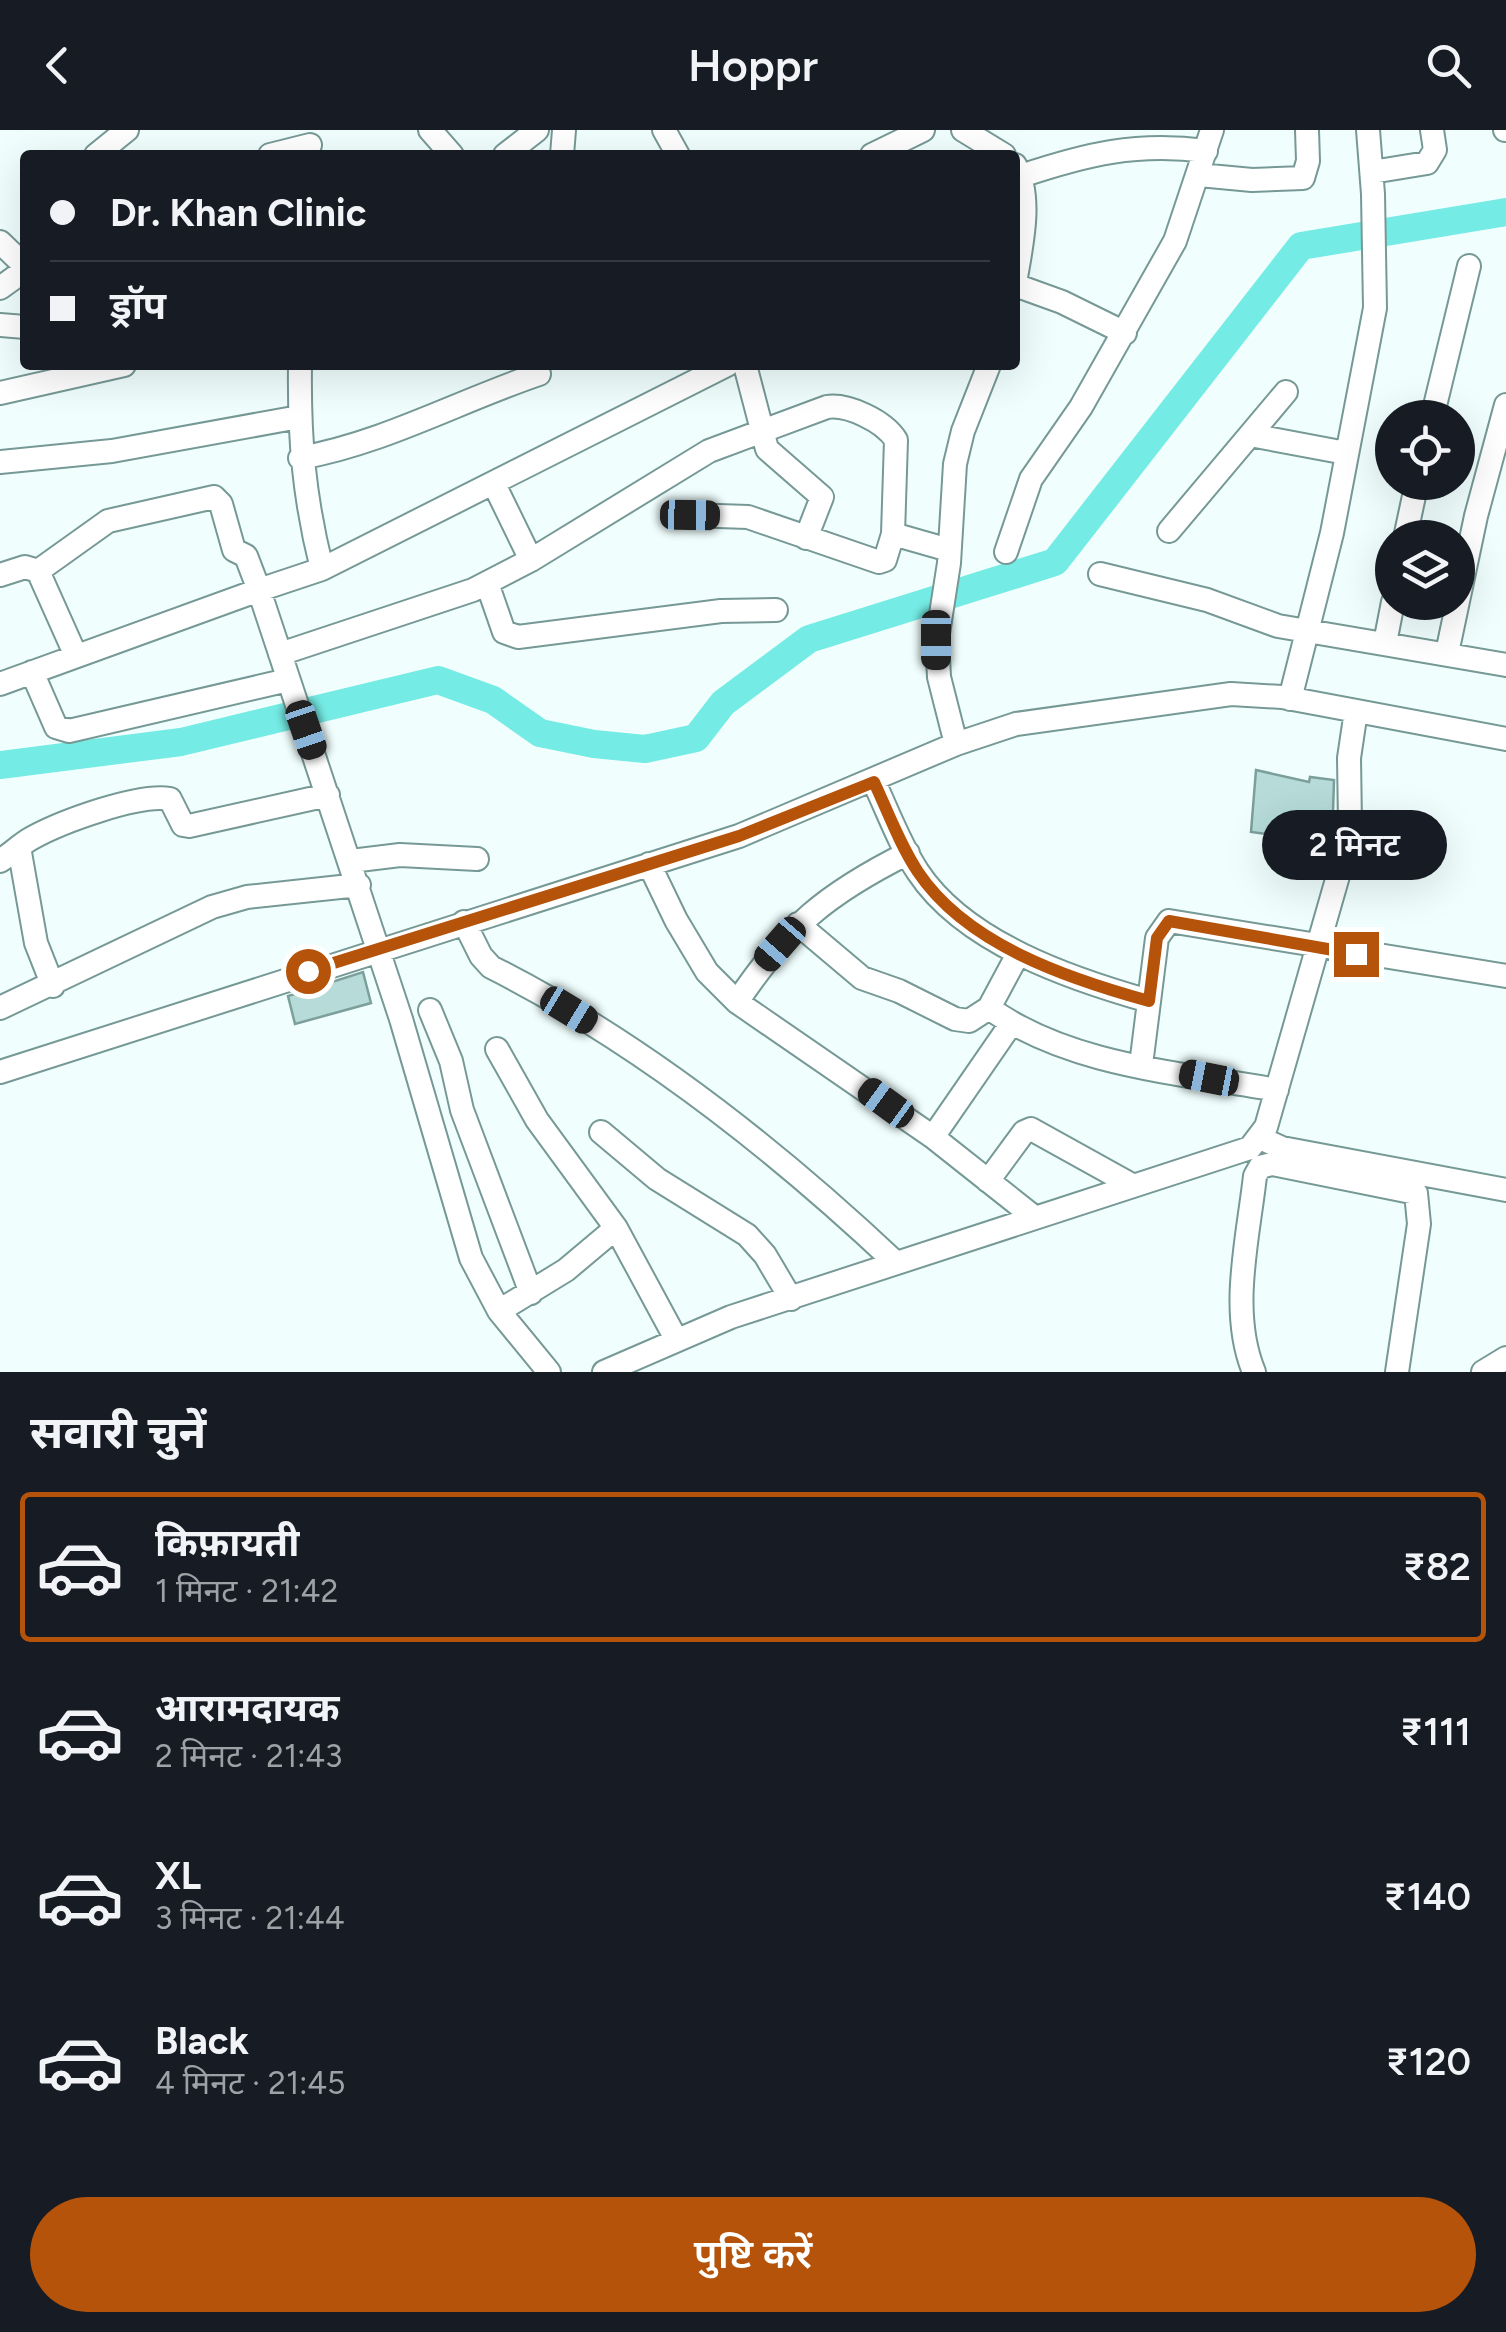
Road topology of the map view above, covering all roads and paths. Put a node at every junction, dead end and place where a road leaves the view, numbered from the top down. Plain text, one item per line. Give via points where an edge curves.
1 (127, 130) edge
2 (430, 130) edge
3 (538, 130) edge
4 (924, 130) edge
5 (963, 130) edge
6 (1307, 130) edge
7 (1368, 130) edge
8 (1432, 130) edge
9 (1111, 140) edge
10 (1209, 140) edge
11 (102, 150) edge
12 (448, 150) edge
13 (512, 150) edge
14 (882, 150) edge
15 (996, 150) edge
16 (1020, 169) edge
17 (1199, 174) junction
18 (1372, 183) junction
19 (1020, 196) edge
20 (0, 242) edge
21 (1020, 254) edge
22 (20, 263) edge
23 (1469, 266) dead end
24 (20, 272) edge
25 (1020, 286) edge
26 (0, 288) edge
27 (1124, 332) junction
28 (101, 370) edge
29 (300, 370) edge
30 (717, 370) edge
31 (746, 370) edge
32 (987, 370) edge
33 (539, 374) dead end
34 (0, 392) edge
35 (1286, 392) dead end
36 (1436, 400) edge
37 (1506, 405) edge
38 (299, 417) junction
39 (762, 433) junction
40 (1250, 435) junction
41 (1346, 453) junction
42 (300, 458) junction
43 (0, 462) edge
44 (494, 484) junction
45 (690, 515) dead end
46 (1169, 531) dead end
47 (893, 534) junction
48 (806, 538) junction
49 (1006, 552) dead end
50 (949, 556) junction
51 (531, 560) junction
52 (322, 569) junction
53 (38, 571) junction
54 (1100, 574) dead end
55 (0, 575) edge
56 (486, 583) junction
57 (259, 590) junction
58 (776, 610) dead end
59 (1388, 620) edge
60 (1306, 631) junction
61 (1384, 642) junction
62 (280, 654) junction
63 (1447, 654) junction
64 (76, 656) junction
65 (1506, 665) edge
66 (32, 672) junction
67 (0, 684) edge
68 (290, 686) junction
69 (1290, 699) junction
70 (1356, 711) junction
71 (1506, 740) edge
72 (956, 744) junction
73 (874, 782) junction
74 (328, 794) junction
75 (9, 854) edge
76 (908, 854) junction
77 (478, 859) dead end
78 (351, 862) junction
79 (649, 864) junction
80 (358, 885) junction
81 (464, 922) junction
82 (798, 924) junction
83 (1319, 948) junction
84 (378, 949) junction
85 (1018, 954) junction
86 (1506, 976) edge
87 (52, 986) junction
88 (1149, 1001) junction
89 (737, 1002) junction
90 (1, 1004) edge
91 (989, 1008) junction
92 (430, 1010) dead end
93 (1012, 1024) junction
94 (497, 1049) dead end
95 (1142, 1065) junction
96 (0, 1072) edge
97 (1277, 1090) junction
98 (601, 1132) dead end
99 (933, 1138) junction
100 (1260, 1138) junction
101 (988, 1181) junction
102 (1132, 1186) junction
103 (1506, 1190) edge
104 (1034, 1217) junction
105 (616, 1228) junction
106 (896, 1264) junction
107 (531, 1293) junction
108 (790, 1299) junction
109 (499, 1312) junction
110 (676, 1339) junction
111 (1506, 1358) edge
112 (549, 1372) edge
113 (604, 1372) edge
114 (1254, 1372) edge
115 (1396, 1372) edge
116 (1483, 1372) edge

1 - 11 street
2 - 12 street
3 - 13 street
4 - 14 street
5 - 15 street
6 - 17 street via 1303,178
7 - 18 street
8 - 18 street via 1435,150 1427,164
9 - 10 street via 1140,146
9 - 16 street
10 - 17 street
17 - 27 street via 1175,240
18 - 41 street via 1375,308
19 - 21 street
20 - 22 street
23 - 36 street
24 - 26 street
25 - 27 street
27 - 49 street via 1060,442 1030,478
28 - 34 street
29 - 38 street
30 - 44 street
31 - 39 street
32 - 50 street via 956,464
33 - 42 street via 362,444
35 - 40 street
37 - 63 street
38 - 42 street
38 - 43 street via 112,451
39 - 47 street via 837,406 891,432 897,450
39 - 48 street via 774,458 822,497
39 - 51 street via 679,467
40 - 41 street
40 - 46 street
41 - 60 street
42 - 52 street
44 - 51 street
44 - 52 street
45 - 48 street via 748,518
47 - 48 street via 879,562
47 - 50 street
50 - 72 street via 936,640
51 - 56 street
52 - 57 street
53 - 55 street via 26,567
53 - 57 street via 108,521 214,497 234,550 246,556
53 - 64 street
54 - 60 street
56 - 58 street via 504,632 518,638
56 - 62 street
57 - 62 street
57 - 64 street
59 - 61 street
60 - 61 street
60 - 69 street
61 - 63 street
62 - 68 street
63 - 65 street
64 - 66 street
66 - 67 street
66 - 68 street via 56,727 69,731
68 - 74 street
69 - 70 street
69 - 72 street via 1231,694 1168,700 1016,724
70 - 71 street
70 - 83 street via 1350,823
72 - 73 street
73 - 76 street
73 - 79 street
74 - 75 street via 189,826 170,799 156,798 34,837
74 - 78 street
75 - 87 street
76 - 82 street via 852,882
76 - 85 street via 948,904
77 - 78 street via 400,855
78 - 80 street
79 - 81 street
79 - 89 street via 708,972
80 - 84 street
80 - 87 street via 212,907
81 - 84 street
81 - 106 street via 492,967 668,1075 832,1202
82 - 89 street
82 - 91 street via 873,984 955,1019 969,1021
83 - 86 street
83 - 88 street via 1169,921 1157,938
83 - 97 street
84 - 96 street
84 - 109 street via 471,1258
85 - 88 street
85 - 91 street
87 - 90 street
88 - 95 street
89 - 99 street
91 - 93 street
92 - 107 street
93 - 95 street
93 - 99 street
94 - 105 street via 537,1120
95 - 97 street
97 - 100 street
98 - 108 street via 657,1178 747,1235
99 - 101 street
100 - 102 street via 1250,1148
100 - 103 street via 1282,1148
101 - 102 street via 1032,1130
101 - 104 street
102 - 104 street
104 - 106 street
105 - 107 street
105 - 110 street
106 - 108 street
107 - 109 street
108 - 110 street
109 - 112 street
110 - 113 street
111 - 116 street
114 - 115 street via 1241,1307 1255,1176 1272,1164 1416,1194 1419,1224

